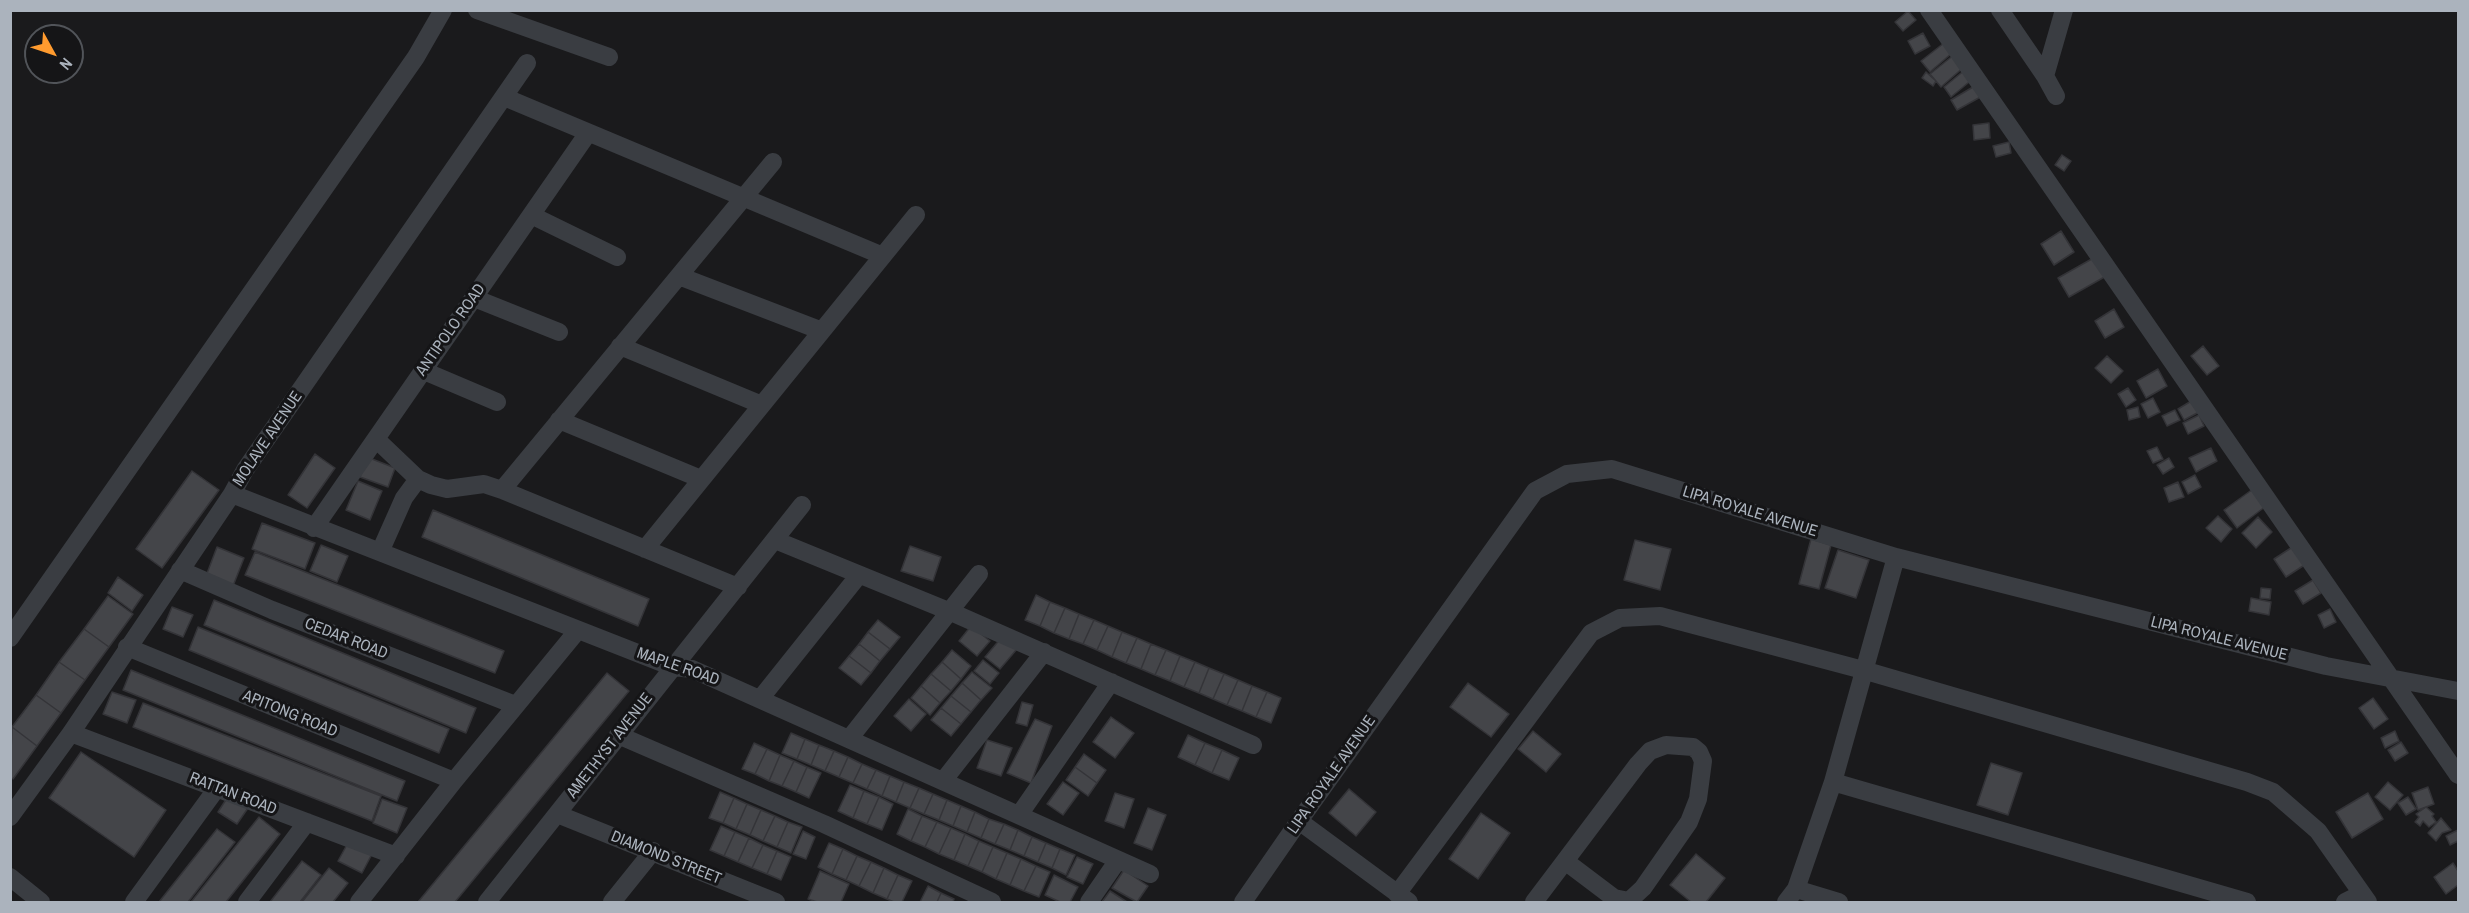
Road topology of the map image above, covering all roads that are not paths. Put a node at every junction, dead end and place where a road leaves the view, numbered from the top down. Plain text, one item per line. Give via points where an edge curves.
1 (443, 10) edge
2 (477, 10) edge
3 (1929, 10) edge
4 (2000, 10) edge
5 (2064, 10) edge
6 (609, 57) dead end
7 (527, 63) dead end
8 (2045, 76) junction
9 (2056, 96) dead end
10 (504, 97) junction
11 (588, 133) junction
12 (773, 162) dead end
13 (744, 198) junction
14 (531, 215) junction
15 (916, 215) dead end
16 (883, 256) junction
17 (616, 257) dead end
18 (679, 276) junction
19 (474, 298) junction
20 (822, 331) junction
21 (559, 332) dead end
22 (620, 346) junction
23 (424, 371) junction
24 (497, 402) dead end
25 (762, 405) junction
26 (559, 420) junction
27 (376, 439) junction
28 (418, 479) junction
29 (701, 479) junction
30 (502, 490) junction
31 (232, 494) junction
32 (802, 505) dead end
33 (314, 528) junction
34 (775, 540) junction
35 (645, 549) junction
36 (380, 552) junction
37 (1896, 557) junction
38 (180, 570) junction
39 (979, 574) dead end
40 (859, 575) junction
41 (738, 587) junction
42 (951, 612) junction
43 (578, 630) junction
44 (10, 638) edge
45 (127, 647) junction
46 (1044, 652) junction
47 (673, 667) junction
48 (1863, 670) junction
49 (2393, 680) junction
50 (1111, 682) junction
51 (2458, 692) edge
52 (760, 699) junction
53 (515, 705) junction
54 (71, 733) junction
55 (618, 735) junction
56 (849, 739) junction
57 (1253, 744) dead end
58 (2458, 775) edge
59 (454, 781) junction
60 (943, 781) junction
61 (1833, 782) junction
62 (217, 788) junction
63 (557, 814) junction
64 (1018, 815) junction
65 (10, 817) edge
66 (1299, 821) junction
67 (307, 822) junction
68 (653, 851) junction
69 (396, 856) junction
70 (1118, 860) junction
71 (1565, 861) junction
72 (1150, 874) dead end
73 (10, 877) edge
74 (1791, 896) edge
75 (741, 897) edge
76 (1403, 898) edge
77 (2365, 898) edge
78 (41, 903) edge
79 (134, 903) edge
80 (248, 903) edge
81 (358, 903) edge
82 (487, 903) edge
83 (612, 903) edge
84 (776, 903) edge
85 (992, 903) edge
86 (1089, 903) edge
87 (1243, 903) edge
88 (1534, 903) edge
89 (1839, 903) edge
90 (2247, 903) edge
91 (2345, 903) edge

1 - 44 street via 416,57
2 - 6 street
3 - 49 street
4 - 8 street
5 - 8 street
7 - 10 street, MOLAVE AVENUE
8 - 9 street
10 - 11 street
10 - 31 street, MOLAVE AVENUE via 244,470
11 - 13 street
11 - 14 street, ANTIPOLO ROAD
12 - 13 street
13 - 16 street
13 - 18 street
14 - 17 street
14 - 19 street, ANTIPOLO ROAD
15 - 16 street
16 - 20 street
18 - 20 street
18 - 22 street
19 - 21 street
19 - 23 street, ANTIPOLO ROAD
20 - 25 street
22 - 25 street
22 - 26 street
23 - 24 street
23 - 27 street, ANTIPOLO ROAD
25 - 29 street
26 - 29 street
26 - 30 street
27 - 28 street
27 - 33 street, ANTIPOLO ROAD
28 - 30 street via 447,489 484,484
28 - 36 street via 404,498
29 - 35 street
30 - 35 street
31 - 33 street, MAPLE ROAD
31 - 38 street, MOLAVE AVENUE
32 - 34 street, AMETHYST AVENUE
33 - 36 street, MAPLE ROAD
34 - 40 street
34 - 41 street, AMETHYST AVENUE
35 - 41 street
36 - 43 street, MAPLE ROAD
37 - 48 street
37 - 49 street, LIPA ROYALE AVENUE
37 - 66 street, LIPA ROYALE AVENUE via 1612,469 1567,474 1535,491
38 - 45 street, MOLAVE AVENUE
38 - 53 street, CEDAR ROAD
39 - 42 street
40 - 42 street
40 - 52 street
41 - 47 street, AMETHYST AVENUE
42 - 46 street
42 - 56 street
43 - 47 street, MAPLE ROAD
43 - 53 street
45 - 54 street, MOLAVE AVENUE
45 - 59 street, APITONG ROAD
46 - 50 street
46 - 60 street
47 - 52 street, MAPLE ROAD via 692,669
47 - 55 street, AMETHYST AVENUE
48 - 61 street
48 - 76 street via 1660,616 1620,618 1591,633
48 - 77 street via 2273,792 2318,831
49 - 51 street, LIPA ROYALE AVENUE
49 - 58 street
50 - 57 street
50 - 64 street
52 - 56 street, MAPLE ROAD
53 - 59 street
54 - 62 street, RATTAN ROAD
54 - 65 street, MOLAVE AVENUE
55 - 63 street, AMETHYST AVENUE
55 - 85 street via 824,824
56 - 60 street, MAPLE ROAD
59 - 69 street
60 - 64 street, MAPLE ROAD
61 - 74 street
61 - 90 street
62 - 67 street, RATTAN ROAD
62 - 79 street
63 - 68 street, DIAMOND STREET
63 - 82 street, AMETHYST AVENUE
64 - 70 street, MAPLE ROAD
66 - 76 street
66 - 87 street, LIPA ROYALE AVENUE
67 - 69 street, RATTAN ROAD
67 - 80 street
68 - 75 street, DIAMOND STREET
68 - 83 street
69 - 81 street
70 - 72 street, MAPLE ROAD
70 - 86 street
71 - 71 street via 1650,751 1666,745 1693,747 1699,752 1703,761 1698,799 1689,822 1643,888 1629,901 1614,898
71 - 88 street
73 - 78 street
74 - 89 street
75 - 84 street, DIAMOND STREET
77 - 91 street

